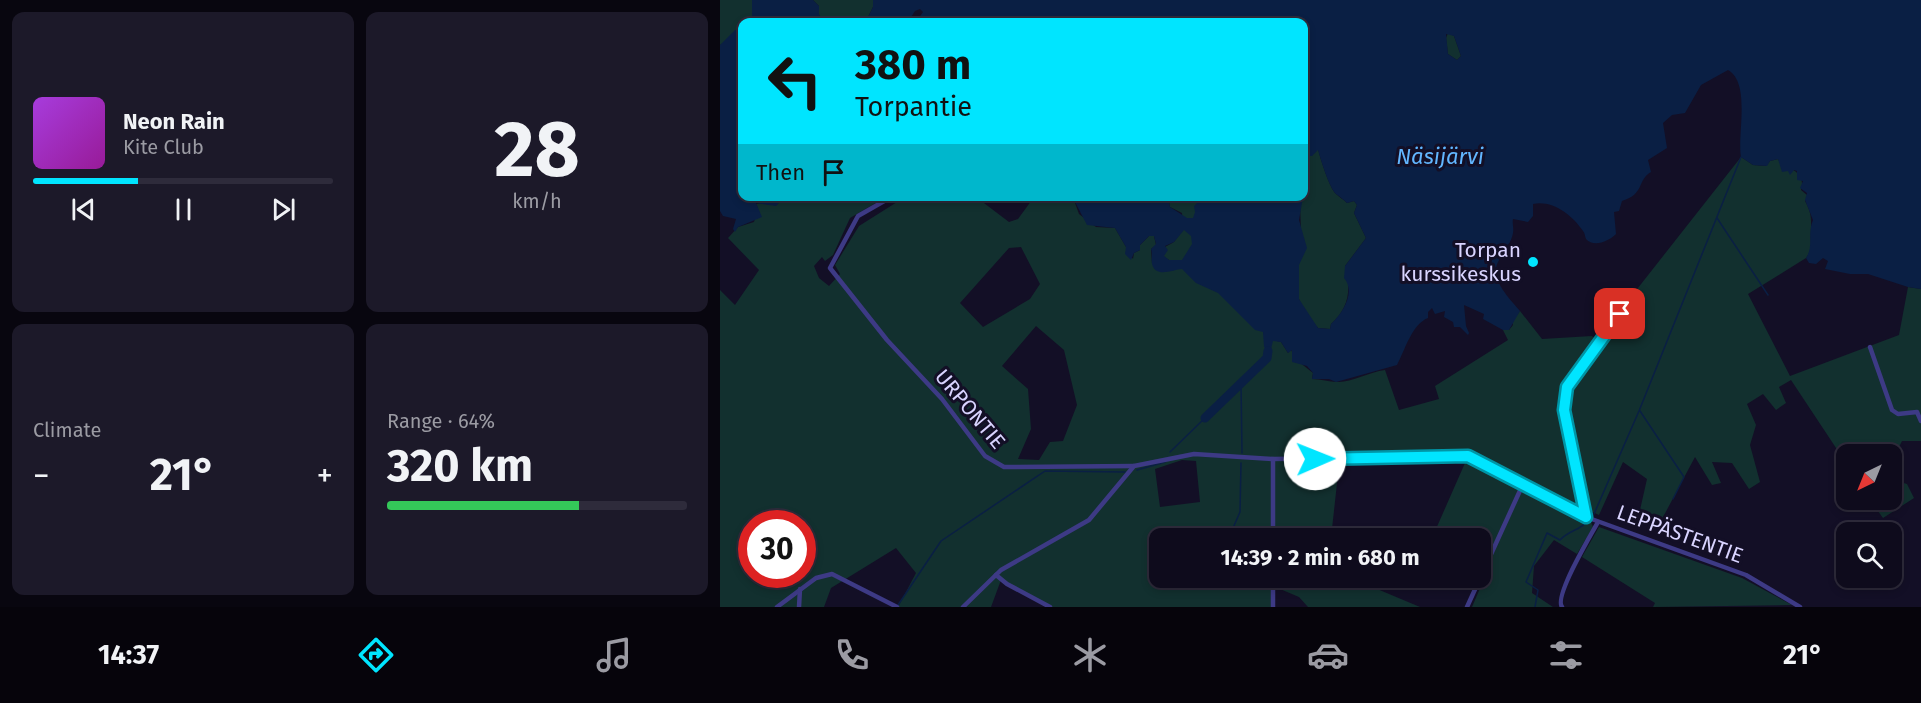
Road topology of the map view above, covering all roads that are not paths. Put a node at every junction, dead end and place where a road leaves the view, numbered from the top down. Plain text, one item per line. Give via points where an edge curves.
1 (884, 201) edge
2 (1637, 292) dead end
3 (1870, 347) dead end
4 (1921, 421) edge
5 (1273, 459) junction
6 (1134, 466) junction
7 (1523, 484) junction
8 (1586, 517) junction
9 (1598, 522) junction
10 (1273, 528) edge
11 (996, 574) junction
12 (1273, 588) edge
13 (800, 589) junction
14 (777, 607) edge
15 (799, 607) edge
16 (897, 607) edge
17 (963, 607) edge
18 (1050, 607) edge
19 (1273, 607) edge
20 (1467, 607) edge
21 (1562, 607) edge
22 (1800, 607) edge

1 - 6 street, URPONTIE via 858,216 830,268 991,462 1017,468
2 - 8 street via 1565,392 1564,410
3 - 4 street via 1892,410 1898,414 1917,412
5 - 6 street, LEPPÄSTENTIE via 1194,454
5 - 7 street, LEPPÄSTENTIE via 1468,456
5 - 10 street
6 - 11 street via 1089,520
7 - 8 street, LEPPÄSTENTIE
7 - 20 street
8 - 9 street, LEPPÄSTENTIE
9 - 21 street via 1559,599
9 - 22 street, LEPPÄSTENTIE via 1746,575
11 - 17 street
11 - 18 street
12 - 19 street
13 - 14 street
13 - 15 street
13 - 16 street via 823,574 832,574

